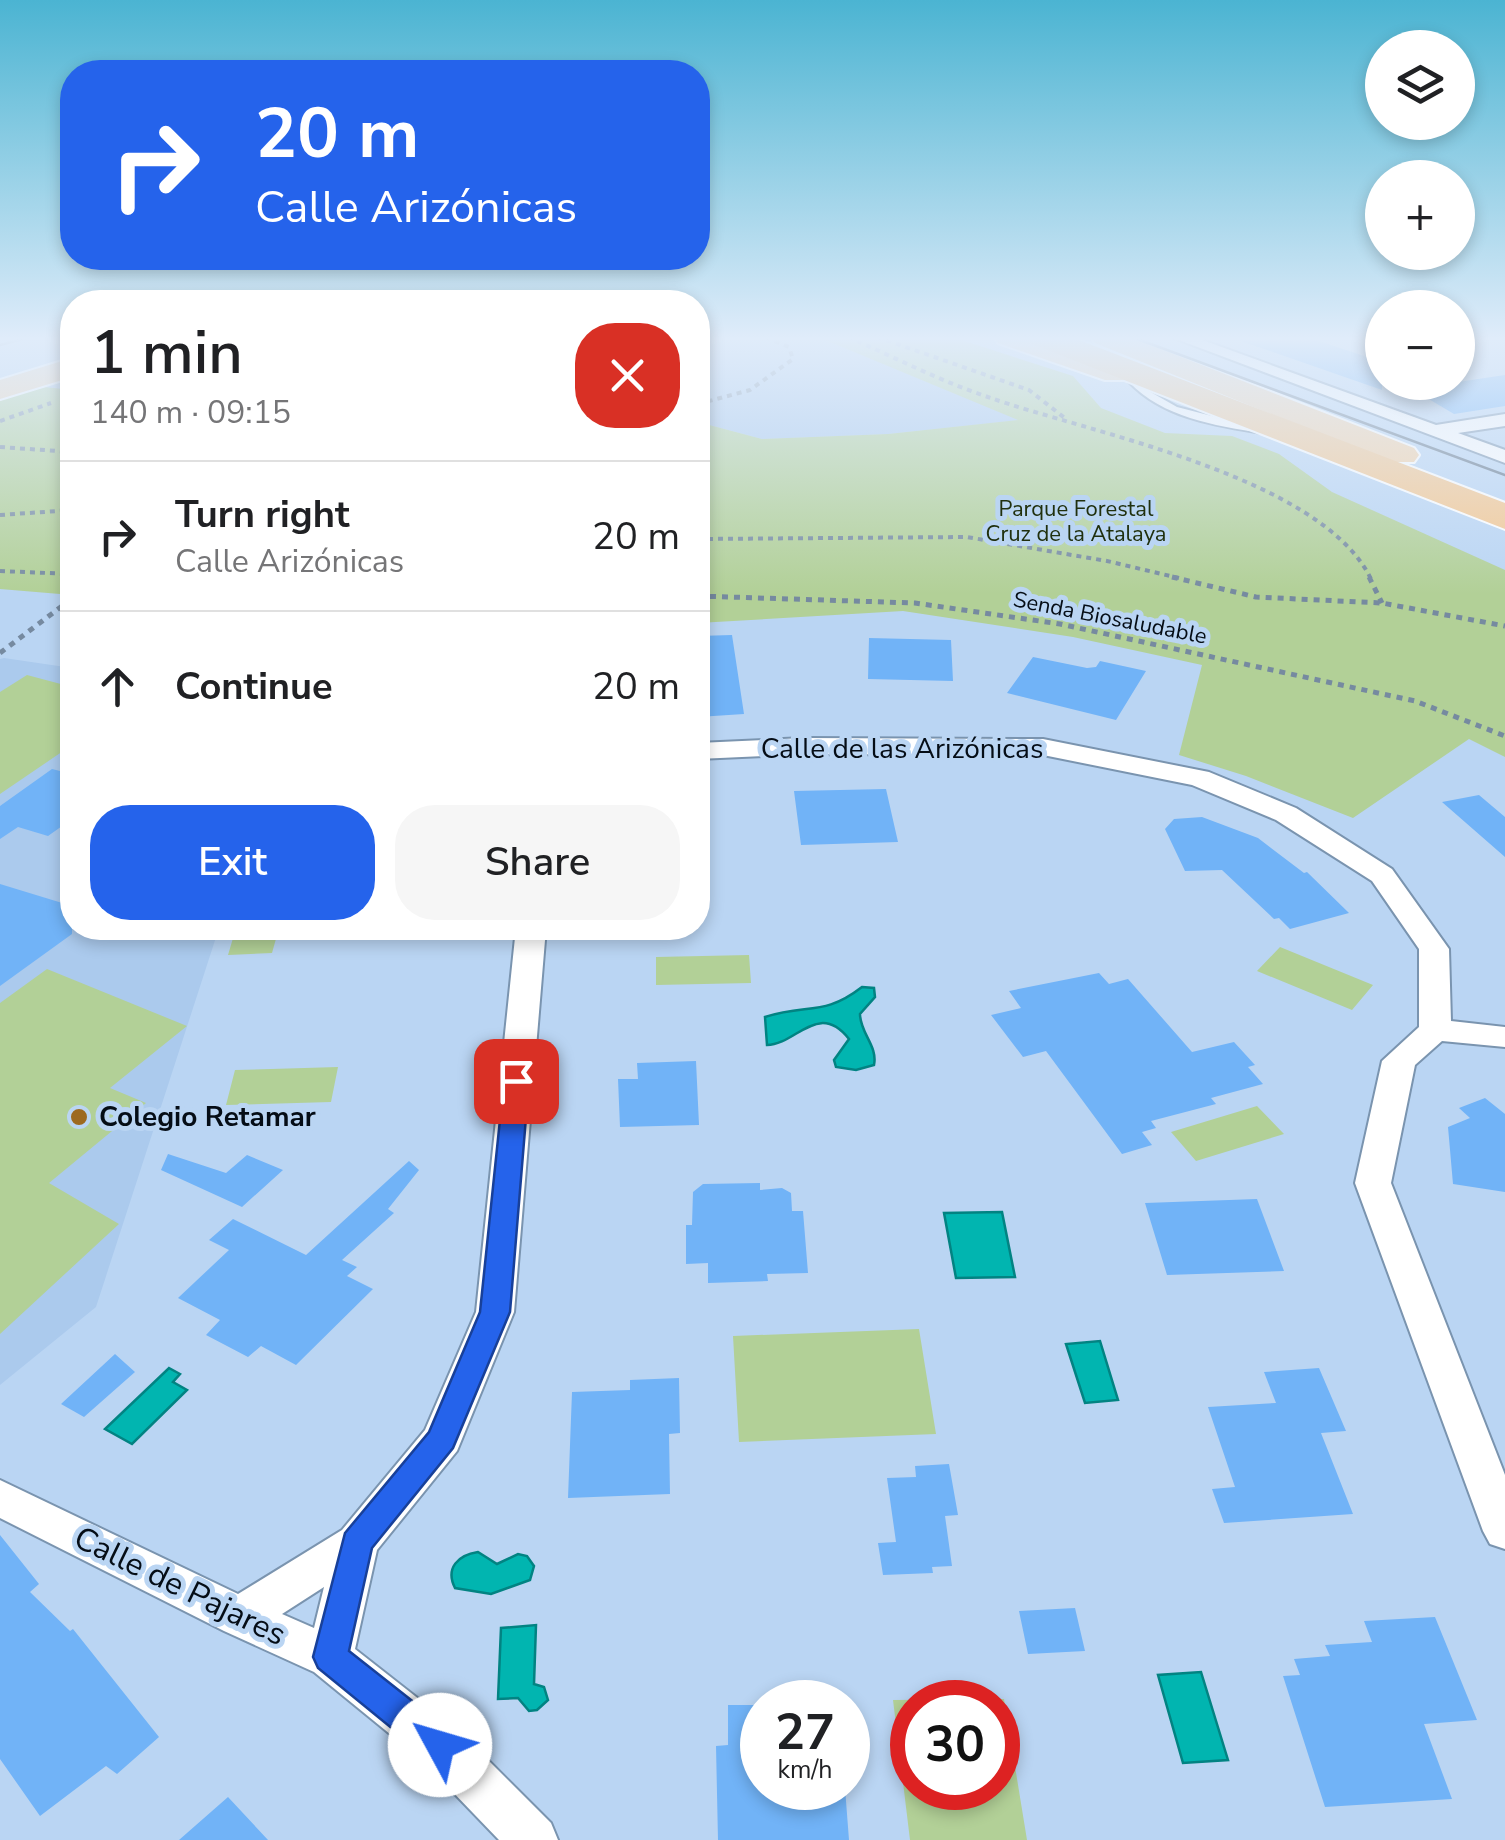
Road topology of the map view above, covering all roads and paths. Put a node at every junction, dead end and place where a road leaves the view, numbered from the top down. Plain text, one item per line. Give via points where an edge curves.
1 (1077, 423) edge
2 (1253, 423) edge
3 (1262, 423) edge
4 (1317, 423) edge
5 (1323, 423) edge
6 (1410, 423) edge
7 (1486, 423) edge
8 (1432, 431) junction
9 (0, 447) edge
10 (60, 451) edge
11 (1341, 454) junction
12 (1402, 454) junction
13 (1505, 457) edge
14 (1505, 493) edge
15 (60, 511) edge
16 (0, 515) edge
17 (1505, 517) edge
18 (710, 539) edge
19 (0, 571) edge
20 (60, 574) edge
21 (710, 596) edge
22 (1382, 603) junction
23 (60, 608) edge
24 (1505, 626) edge
25 (0, 653) edge
26 (1505, 736) edge
27 (710, 750) edge
28 (530, 940) edge
29 (1435, 1030) junction
30 (1505, 1037) edge
31 (0, 1498) edge
32 (1505, 1531) edge
33 (357, 1543) junction
34 (240, 1617) junction
35 (330, 1657) junction
36 (533, 1840) edge

1 - 22 path via 1243,480 1306,514 1361,560
2 - 11 highway
3 - 11 highway
4 - 12 highway
5 - 12 highway
6 - 8 street
7 - 8 street
8 - 13 street
9 - 10 path
11 - 17 highway
12 - 14 highway
15 - 16 path
18 - 22 path, Senda Biosaludable via 966,537 1256,597
19 - 20 path
21 - 26 path, Senda Biosaludable via 915,602 1060,624 1414,701
22 - 24 path, Senda Biosaludable
23 - 25 path
27 - 29 street, Calle de las Arizónicas via 1043,746 1199,778 1286,814 1382,875 1434,949
28 - 33 street via 495,1312 442,1439
29 - 30 street
29 - 32 street via 1399,1060 1373,1182
31 - 34 street, Calle de Pajares
33 - 34 street
33 - 35 street
34 - 35 street, Calle de Pajares
35 - 36 street, Calle de Pajares via 440,1745

